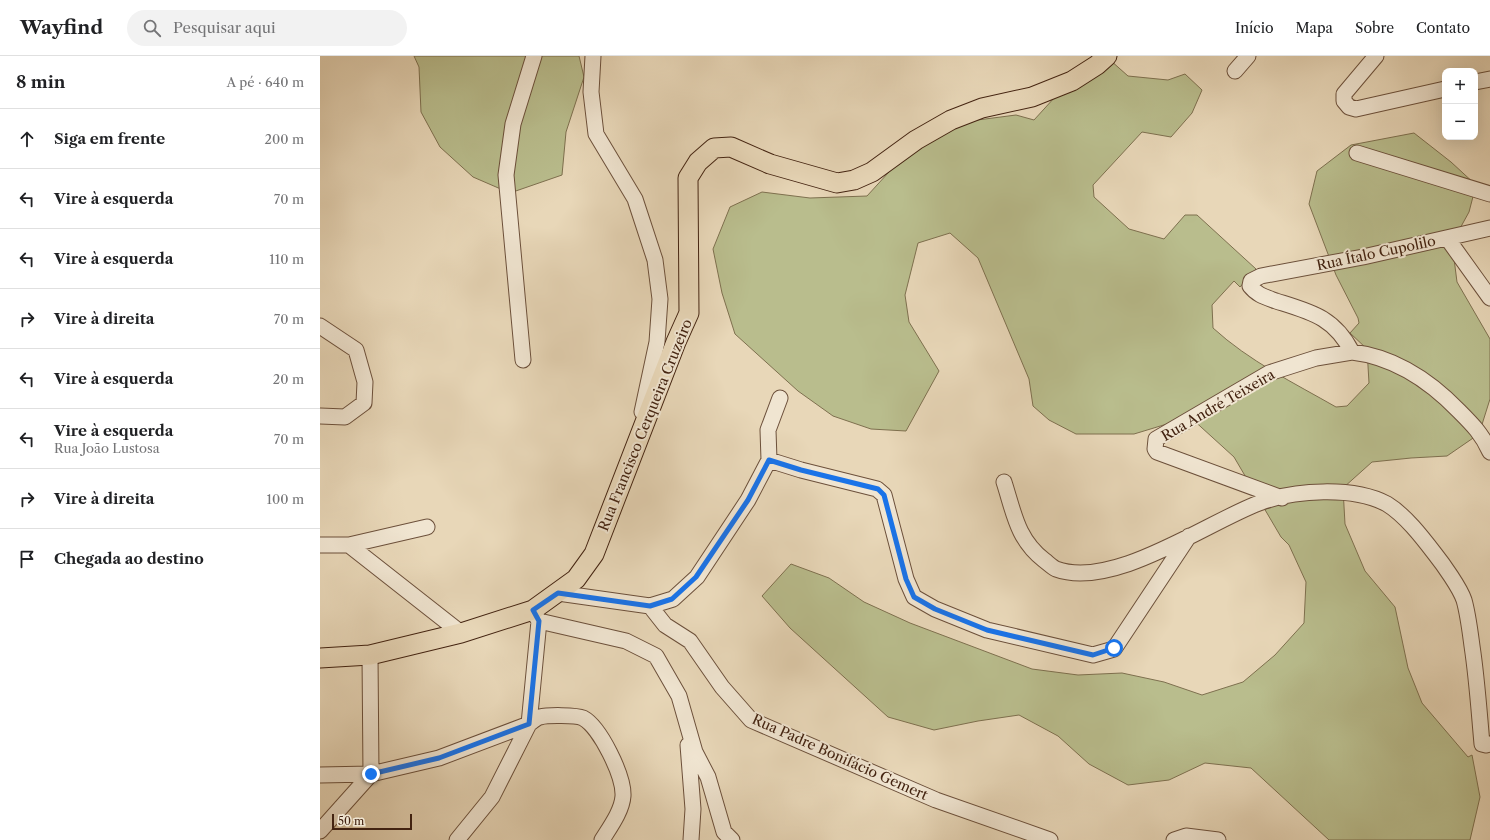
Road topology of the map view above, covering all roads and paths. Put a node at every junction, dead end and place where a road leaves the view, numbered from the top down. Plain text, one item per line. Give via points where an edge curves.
1 (534, 56) edge
2 (592, 56) edge
3 (1107, 56) edge
4 (1248, 56) edge
5 (1376, 56) edge
6 (1235, 71) dead end
7 (1490, 79) edge
8 (1478, 81) edge
9 (1442, 90) edge
10 (1357, 153) dead end
11 (1490, 194) edge
12 (1490, 228) edge
13 (1447, 238) junction
14 (1490, 298) edge
15 (320, 326) edge
16 (1352, 352) junction
17 (523, 360) dead end
18 (780, 398) dead end
19 (320, 416) edge
20 (1490, 452) edge
21 (633, 456) junction
22 (769, 460) junction
23 (1004, 482) dead end
24 (1282, 498) junction
25 (427, 527) dead end
26 (1189, 536) junction
27 (320, 545) edge
28 (349, 545) junction
29 (558, 593) junction
30 (650, 606) junction
31 (536, 616) junction
32 (461, 633) junction
33 (370, 655) junction
34 (320, 658) edge
35 (687, 722) junction
36 (529, 724) junction
37 (1486, 744) edge
38 (371, 774) junction
39 (320, 775) edge
40 (320, 831) edge
41 (1025, 836) edge
42 (457, 840) edge
43 (602, 840) edge
44 (691, 840) edge
45 (732, 840) edge
46 (1050, 840) edge
47 (1174, 840) edge
48 (1218, 840) edge

1 - 17 street via 513,124 506,175
2 - 21 street via 591,92 596,134 635,199 655,260 660,299 657,342
3 - 21 main road, Rua Francisco Cerqueira Cruzeiro via 1072,81 1032,97 982,108 951,120 916,140 872,172 854,180 837,183 770,164 731,147 714,148 698,162 688,178 689,313
4 - 6 street
5 - 9 street via 1344,94 1344,102 1349,107 1356,109
7 - 8 street
10 - 11 street
12 - 13 street, Rua Ítalo Cupolilo
13 - 14 street
13 - 16 street, Rua Ítalo Cupolilo via 1261,276 1250,284 1256,294 1324,318 1340,332
15 - 19 street via 356,350 365,382 364,403 345,417
16 - 20 street via 1383,358 1439,390 1483,436
16 - 24 street, Rua André Teixeira via 1316,358 1269,373 1156,439 1157,452
18 - 22 street via 768,430
21 - 29 main road, Rua Francisco Cerqueira Cruzeiro via 594,554 576,579
22 - 26 street via 878,489 884,495 906,579 914,597 935,609 987,630 1093,655 1114,648
22 - 30 street via 748,500 696,577 672,599
23 - 26 street via 1021,534 1034,552 1055,569 1075,573 1099,572 1140,559
24 - 26 street via 1260,503
24 - 37 street via 1317,492 1358,494 1387,504 1416,530 1464,598
25 - 28 street
27 - 28 street
28 - 32 street
29 - 30 street
29 - 31 main road, Rua Francisco Cerqueira Cruzeiro
30 - 41 street, Rua Padre Bonifácio Gemert via 665,625 690,641 722,687 751,720 936,800 993,818
31 - 32 main road, Rua Francisco Cerqueira Cruzeiro
31 - 35 street via 626,641 656,656 679,696
31 - 36 street
32 - 33 main road, Rua Francisco Cerqueira Cruzeiro
33 - 34 main road, Rua Francisco Cerqueira Cruzeiro
33 - 38 street
35 - 44 street via 693,809
35 - 45 street via 695,752 708,777 724,832
36 - 38 street via 439,758
36 - 42 street via 492,797
36 - 43 street via 540,717 582,718 603,738 620,780 623,796 618,813
38 - 39 street
38 - 40 street
41 - 46 street, Rua Padre Bonifácio Gemert
47 - 48 street via 1186,836

